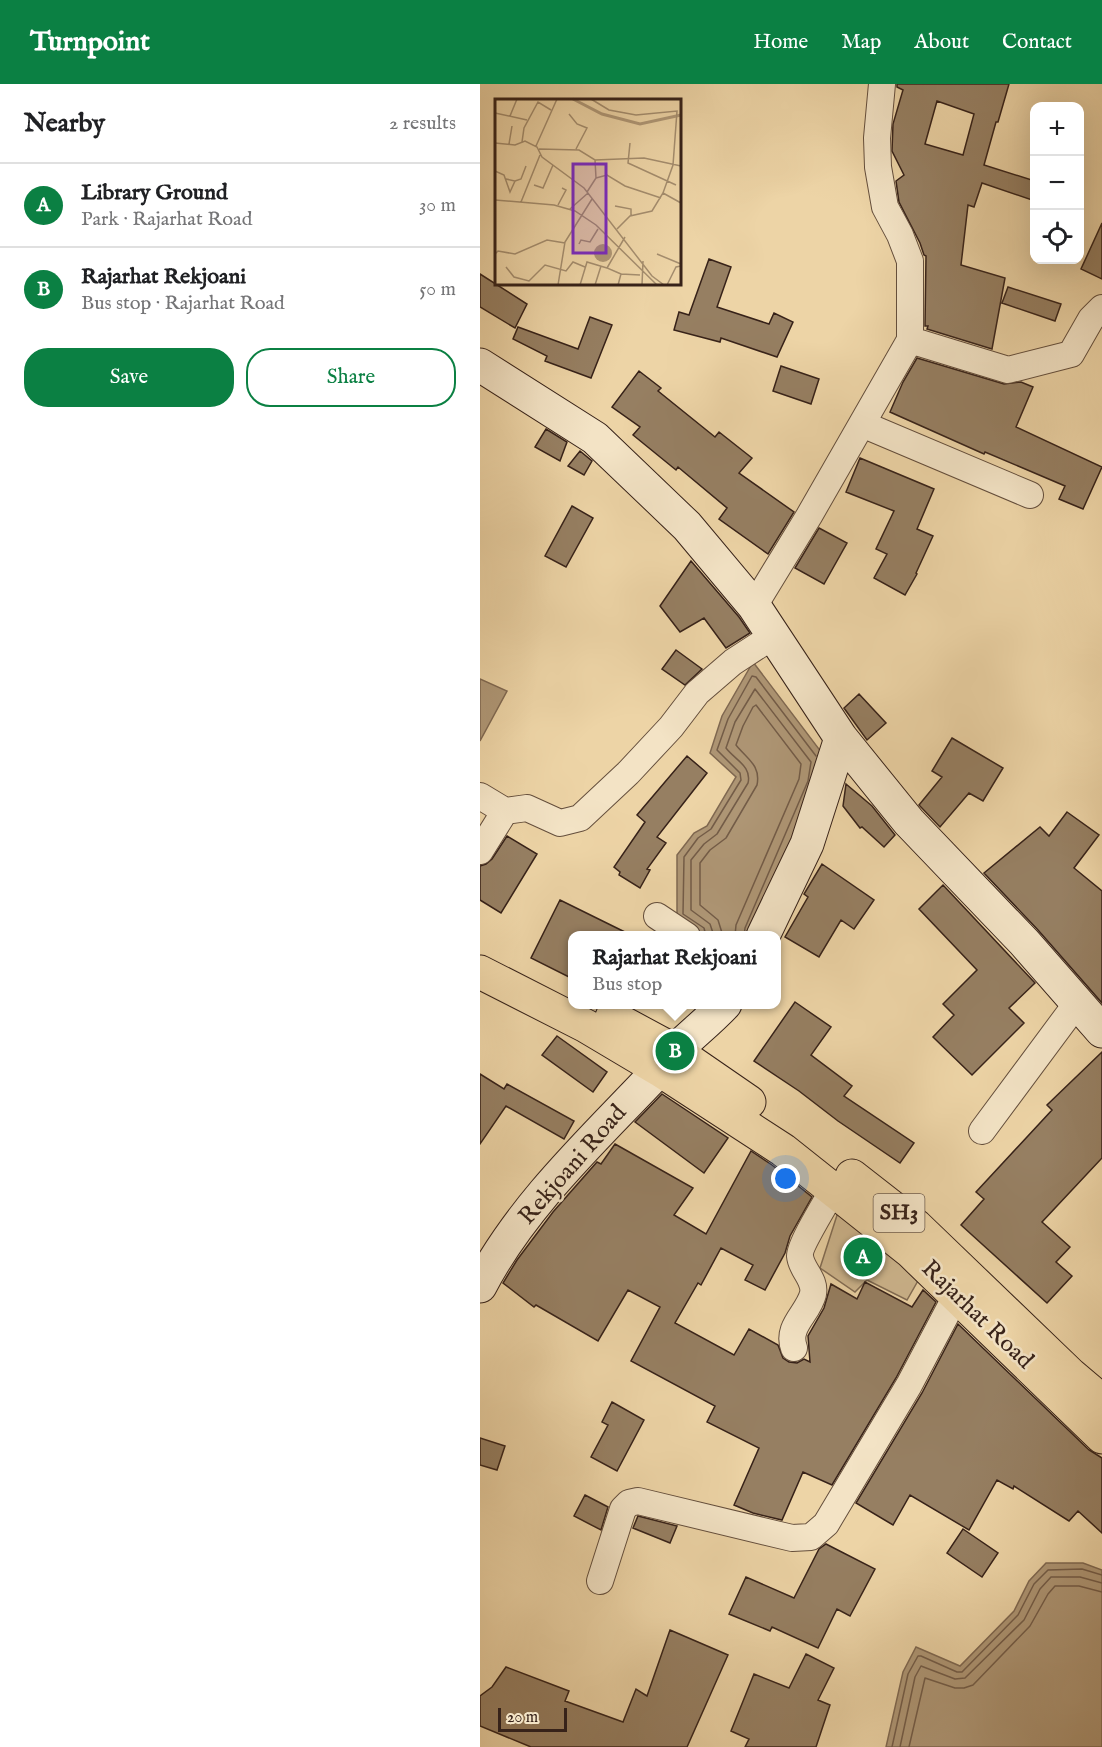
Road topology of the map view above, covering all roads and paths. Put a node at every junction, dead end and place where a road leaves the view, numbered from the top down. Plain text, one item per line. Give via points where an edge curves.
1 (882, 84) edge
2 (1102, 308) edge
3 (910, 340) junction
4 (480, 365) edge
5 (861, 423) junction
6 (1030, 495) dead end
7 (754, 606) junction
8 (773, 636) junction
9 (841, 738) junction
10 (480, 796) edge
11 (505, 811) junction
12 (480, 851) edge
13 (657, 916) dead end
14 (680, 931) edge
15 (766, 931) edge
16 (480, 950) edge
17 (480, 972) edge
18 (568, 994) edge
19 (596, 1009) edge
20 (721, 1009) edge
21 (1094, 1018) edge
22 (667, 1061) junction
23 (982, 1131) dead end
24 (833, 1190) junction
25 (480, 1286) edge
26 (956, 1296) junction
27 (794, 1348) dead end
28 (1102, 1401) edge
29 (1102, 1437) edge
30 (600, 1581) dead end

1 - 3 street via 878,167 885,207 910,261
2 - 3 street via 1090,319 1071,354 1008,370
3 - 5 street
4 - 7 street via 595,438 687,526
5 - 6 street
5 - 7 street
7 - 8 street
8 - 9 street
8 - 11 street via 733,662 697,693 628,773 580,818 560,823 527,808
9 - 15 street via 807,844
9 - 21 street via 909,822
10 - 11 street
11 - 12 street
13 - 14 street
16 - 18 main road
17 - 22 main road, Rajarhat Road / SH3 via 586,1026
19 - 22 main road, Rajarhat Road / SH3
20 - 22 street, Rekjoani Road
21 - 23 street
22 - 24 main road, Rajarhat Road / SH3
22 - 25 street, Rekjoani Road via 536,1204 493,1261
22 - 28 main road, Rajarhat Road / SH3 via 801,1137 916,1226
24 - 26 main road, Rajarhat Road / SH3 via 910,1251
24 - 27 street via 801,1250 801,1262 814,1290 796,1322
26 - 29 main road, Rajarhat Road / SH3
26 - 30 street via 909,1385 826,1524 811,1537 792,1538 638,1501 628,1503

